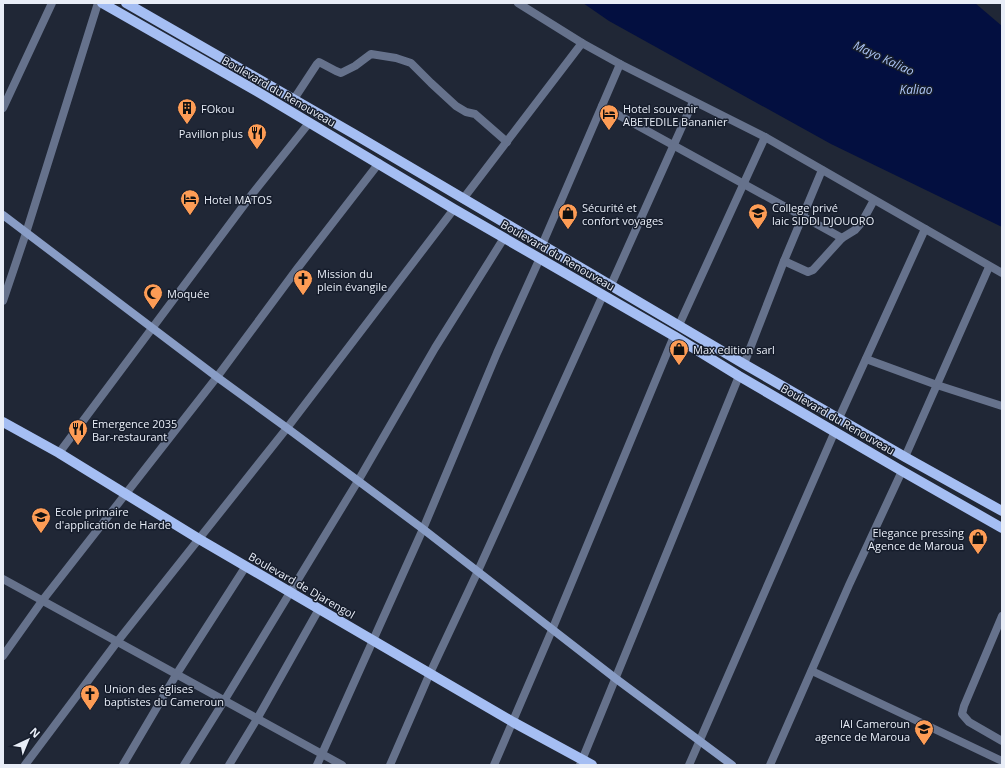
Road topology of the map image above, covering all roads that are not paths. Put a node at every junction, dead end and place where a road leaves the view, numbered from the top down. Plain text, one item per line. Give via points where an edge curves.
1 (52, 3) edge
2 (98, 3) edge
3 (102, 3) edge
4 (126, 3) edge
5 (518, 3) edge
6 (582, 43) junction
7 (620, 64) junction
8 (294, 99) junction
9 (693, 102) junction
10 (602, 106) junction
11 (3, 108) edge
12 (309, 123) junction
13 (765, 137) junction
14 (507, 142) junction
15 (674, 145) junction
16 (379, 163) junction
17 (822, 170) junction
18 (744, 183) junction
19 (463, 199) junction
20 (874, 200) junction
21 (454, 209) junction
22 (3, 214) edge
23 (803, 217) junction
24 (925, 229) junction
25 (26, 233) junction
26 (504, 238) junction
27 (842, 238) junction
28 (542, 245) junction
29 (540, 258) junction
30 (784, 261) junction
31 (989, 267) junction
32 (1002, 273) edge
33 (6, 284) edge
34 (611, 285) junction
35 (602, 295) junction
36 (3, 301) edge
37 (679, 325) junction
38 (152, 328) junction
39 (674, 336) junction
40 (866, 359) junction
41 (744, 364) junction
42 (739, 376) junction
43 (217, 377) junction
44 (938, 384) junction
45 (1002, 406) edge
46 (839, 418) junction
47 (3, 422) edge
48 (288, 428) junction
49 (835, 431) junction
50 (60, 454) junction
51 (905, 457) junction
52 (902, 471) junction
53 (358, 481) junction
54 (125, 494) junction
55 (1002, 511) edge
56 (1002, 528) edge
57 (423, 529) junction
58 (199, 539) junction
59 (246, 566) junction
60 (477, 573) junction
61 (3, 580) edge
62 (291, 592) junction
63 (42, 601) junction
64 (319, 609) junction
65 (1002, 616) edge
66 (552, 630) junction
67 (374, 640) junction
68 (117, 642) junction
69 (3, 656) edge
70 (812, 671) junction
71 (430, 673) junction
72 (176, 675) junction
73 (615, 678) junction
74 (224, 701) junction
75 (257, 719) junction
76 (513, 722) junction
77 (1002, 741) edge
78 (700, 742) junction
79 (321, 754) junction
80 (1002, 761) edge
81 (581, 762) edge
82 (24, 765) edge
83 (123, 765) edge
84 (184, 765) edge
85 (229, 765) edge
86 (317, 765) edge
87 (342, 765) edge
88 (390, 765) edge
89 (494, 765) edge
90 (592, 765) edge
91 (690, 765) edge
92 (732, 765) edge
93 (770, 765) edge

1 - 11 street
2 - 25 street
3 - 12 main road, Boulevard du Renouveau
4 - 8 main road, Boulevard du Renouveau
5 - 6 street
6 - 7 street
6 - 14 street
7 - 9 street
7 - 10 street
8 - 14 street via 320,62 341,73 369,54 396,58 411,63 456,106 475,114
8 - 19 main road, Boulevard du Renouveau
9 - 13 street
9 - 15 street
10 - 15 street
10 - 28 street
12 - 16 main road, Boulevard du Renouveau
12 - 38 street
13 - 17 street
13 - 18 street
14 - 19 street
15 - 18 street
15 - 34 street
16 - 21 main road, Boulevard du Renouveau
16 - 43 street
17 - 20 street
17 - 23 street
18 - 23 street
18 - 37 street
19 - 28 main road, Boulevard du Renouveau
20 - 24 street
20 - 27 street via 859,226
21 - 26 main road, Boulevard du Renouveau
21 - 48 street
22 - 25 main road
23 - 27 street
23 - 30 street
24 - 31 street
24 - 40 street
25 - 33 street
25 - 38 main road
26 - 29 main road, Boulevard du Renouveau
26 - 53 street via 435,348
27 - 30 street via 811,271
28 - 34 main road, Boulevard du Renouveau
29 - 35 main road, Boulevard du Renouveau
29 - 57 street
30 - 41 street
31 - 32 street
31 - 44 street
33 - 36 street
34 - 37 main road, Boulevard du Renouveau
35 - 39 main road, Boulevard du Renouveau
35 - 60 street
37 - 41 main road, Boulevard du Renouveau
38 - 43 main road
38 - 50 street
39 - 42 main road, Boulevard du Renouveau
39 - 66 street
40 - 44 street
40 - 46 street
41 - 46 main road, Boulevard du Renouveau
42 - 49 main road, Boulevard du Renouveau
42 - 73 street
43 - 48 main road
43 - 54 street
44 - 45 street
44 - 51 street
46 - 51 main road, Boulevard du Renouveau
47 - 50 main road, Boulevard de Djarengol
48 - 53 main road
48 - 58 street
49 - 52 main road, Boulevard du Renouveau
49 - 78 street
50 - 54 main road, Boulevard de Djarengol
51 - 55 main road, Boulevard du Renouveau
52 - 56 main road, Boulevard du Renouveau
52 - 70 street
53 - 57 main road
53 - 62 street
54 - 58 main road, Boulevard de Djarengol
54 - 63 street
57 - 60 main road
57 - 67 street
58 - 59 main road, Boulevard de Djarengol
58 - 68 street
59 - 62 main road, Boulevard de Djarengol
59 - 72 street
60 - 66 main road
60 - 71 street
61 - 63 street
62 - 64 main road, Boulevard de Djarengol
62 - 74 street
63 - 68 street
63 - 69 street
64 - 67 main road, Boulevard de Djarengol
64 - 75 street
65 - 77 street via 962,714 969,722
66 - 73 main road
66 - 76 street
67 - 71 main road, Boulevard de Djarengol
67 - 79 street
68 - 72 street
68 - 82 street
70 - 80 street
70 - 93 street
71 - 76 main road, Boulevard de Djarengol
71 - 88 street
72 - 74 street
72 - 83 street
73 - 78 main road
73 - 81 street
74 - 75 street
74 - 84 street
75 - 79 street
75 - 85 street
76 - 81 main road, Boulevard de Djarengol
76 - 89 street
78 - 91 street
78 - 92 main road
79 - 86 street
79 - 87 street
81 - 90 main road, Boulevard de Djarengol

